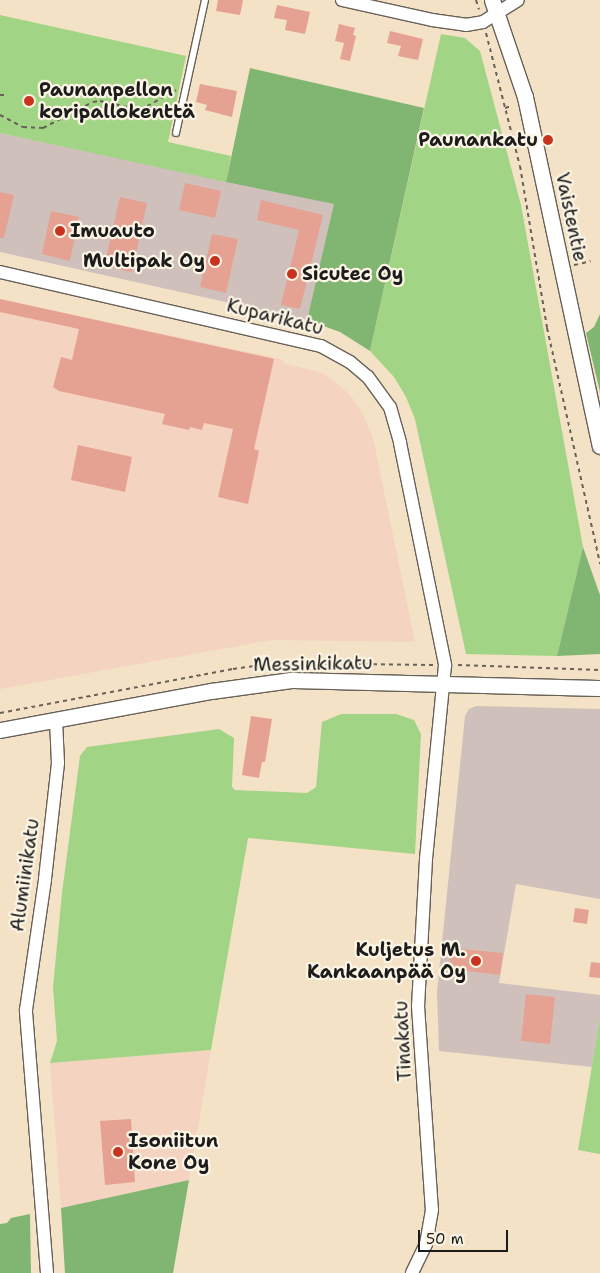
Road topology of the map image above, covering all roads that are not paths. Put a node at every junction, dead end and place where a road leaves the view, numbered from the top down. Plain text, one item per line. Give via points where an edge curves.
1 (205, 0) edge
2 (342, 0) edge
3 (518, 0) edge
4 (494, 6) edge
5 (176, 133) dead end
6 (0, 272) edge
7 (600, 446) edge
8 (444, 684) junction
9 (600, 688) edge
10 (56, 720) junction
11 (0, 730) edge
12 (48, 1273) edge
13 (412, 1273) edge

1 - 5 lane
2 - 4 street via 466,25 483,22
3 - 4 street
4 - 7 street, Vaistentie via 525,97
6 - 8 street, Kuparikatu via 321,346 350,362 368,378 390,407 396,426 445,665
8 - 9 street, Messinkikatu
8 - 10 street, Messinkikatu via 291,680
8 - 13 street, Tinakatu via 426,859 418,1006 432,1210 426,1244
10 - 11 street, Messinkikatu
10 - 12 street, Alumiinikatu via 58,762 26,1010

